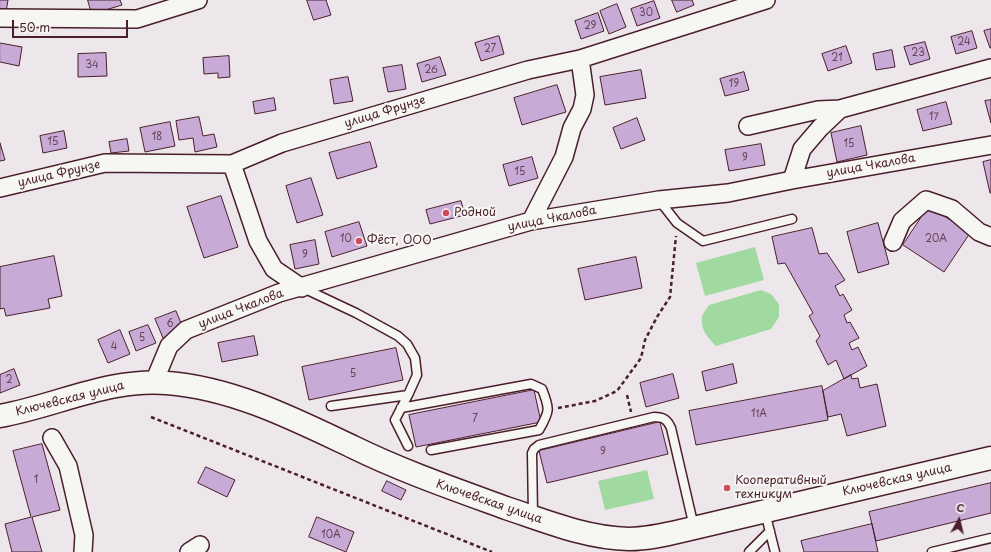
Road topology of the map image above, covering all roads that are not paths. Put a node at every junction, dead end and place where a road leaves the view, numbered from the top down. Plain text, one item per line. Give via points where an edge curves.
1 (198, 0) edge
2 (766, 0) edge
3 (0, 18) edge
4 (580, 59) junction
5 (991, 68) edge
6 (840, 109) junction
7 (748, 126) dead end
8 (991, 145) edge
9 (232, 164) junction
10 (792, 180) junction
11 (0, 188) edge
12 (659, 200) junction
13 (792, 219) dead end
14 (531, 221) junction
15 (991, 237) edge
16 (893, 242) dead end
17 (302, 288) junction
18 (154, 382) junction
19 (408, 395) junction
20 (332, 406) dead end
21 (401, 408) junction
22 (0, 416) edge
23 (52, 438) dead end
24 (408, 446) dead end
25 (431, 450) dead end
26 (991, 458) edge
27 (533, 517) junction
28 (767, 521) junction
29 (694, 528) junction
30 (991, 538) edge
31 (83, 552) edge
32 (749, 552) edge
33 (775, 552) edge
34 (932, 552) edge

1 - 3 street via 137,19
2 - 4 street, улица Фрунзе
4 - 9 street, улица Фрунзе via 528,70 282,142
4 - 14 street via 585,95 582,109 572,128 564,157
5 - 6 street
6 - 7 street via 818,110
6 - 10 street via 802,149
8 - 10 street, улица Чкалова
9 - 11 street, улица Фрунзе via 105,163
9 - 17 street via 258,241 274,269
10 - 12 street, улица Чкалова via 728,193
12 - 13 lane via 677,223 703,241
12 - 14 street, улица Чкалова
14 - 17 street, улица Чкалова
15 - 16 street via 979,232 952,209 926,200 902,221
17 - 18 street, улица Чкалова via 279,294 186,330 169,346
17 - 19 lane via 356,313 408,344 415,358 417,375
18 - 22 main road, Ключевская улица via 108,387
18 - 27 main road, Ключевская улица via 207,389 256,404 424,479
19 - 20 lane
19 - 21 lane
21 - 24 lane via 395,420
21 - 25 lane via 531,384 542,389 548,410 539,430
23 - 31 street via 68,466 84,535
26 - 28 main road, Ключевская улица
27 - 29 main road, Ключевская улица via 581,532 615,538 648,538
27 - 29 lane via 534,449 633,422 662,417 668,421 671,428
28 - 29 main road, Ключевская улица
28 - 32 lane
28 - 33 lane
30 - 34 lane

